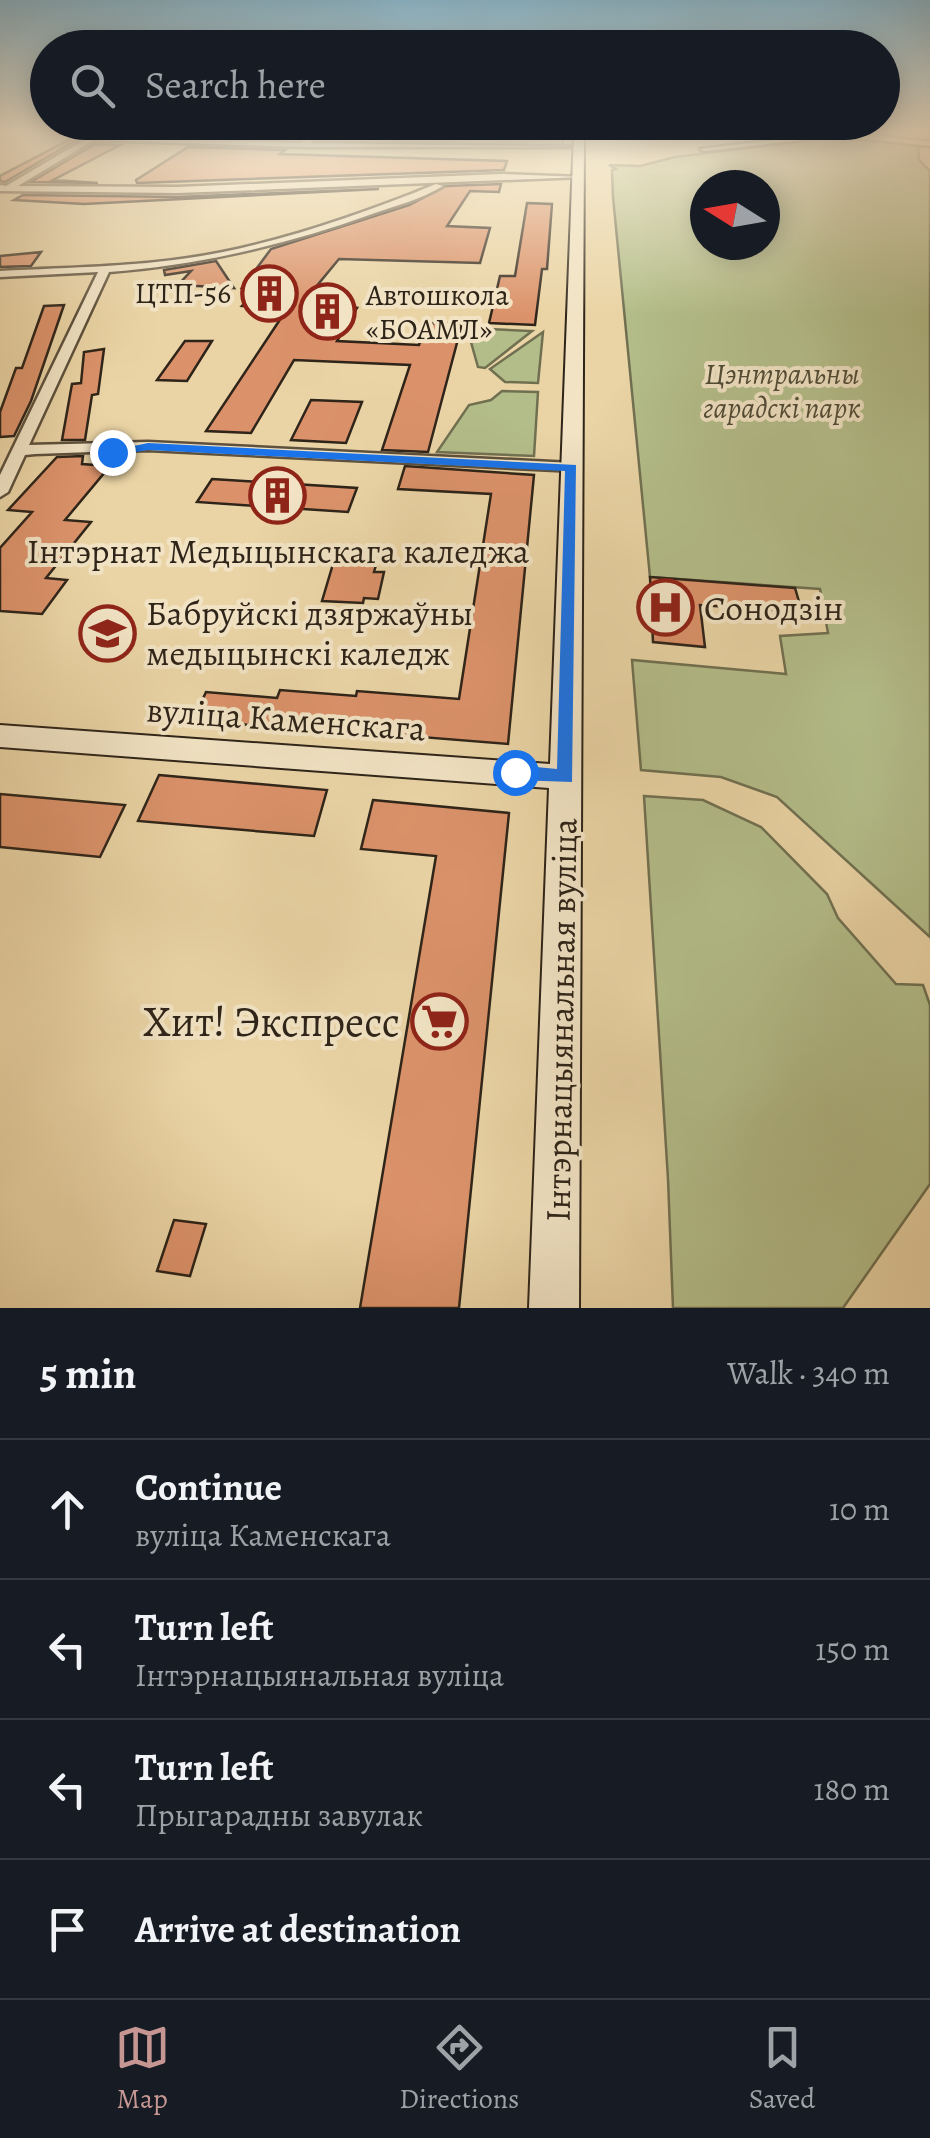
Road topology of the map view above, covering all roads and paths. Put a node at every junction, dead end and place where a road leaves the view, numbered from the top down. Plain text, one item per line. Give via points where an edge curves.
1 (411, 193) edge
2 (578, 193) edge
3 (105, 268) junction
4 (0, 274) edge
5 (19, 451) junction
6 (572, 468) junction
7 (0, 492) edge
8 (0, 736) edge
9 (566, 777) junction
10 (554, 1308) edge

1 - 3 street via 221,254
2 - 6 main road, Інтэрнацыянальная вуліца
3 - 4 street
3 - 5 street
5 - 6 street via 148,446
5 - 7 street
6 - 9 main road, Інтэрнацыянальная вуліца
8 - 9 main road, вуліца Каменскага
9 - 10 main road, Інтэрнацыянальная вуліца

